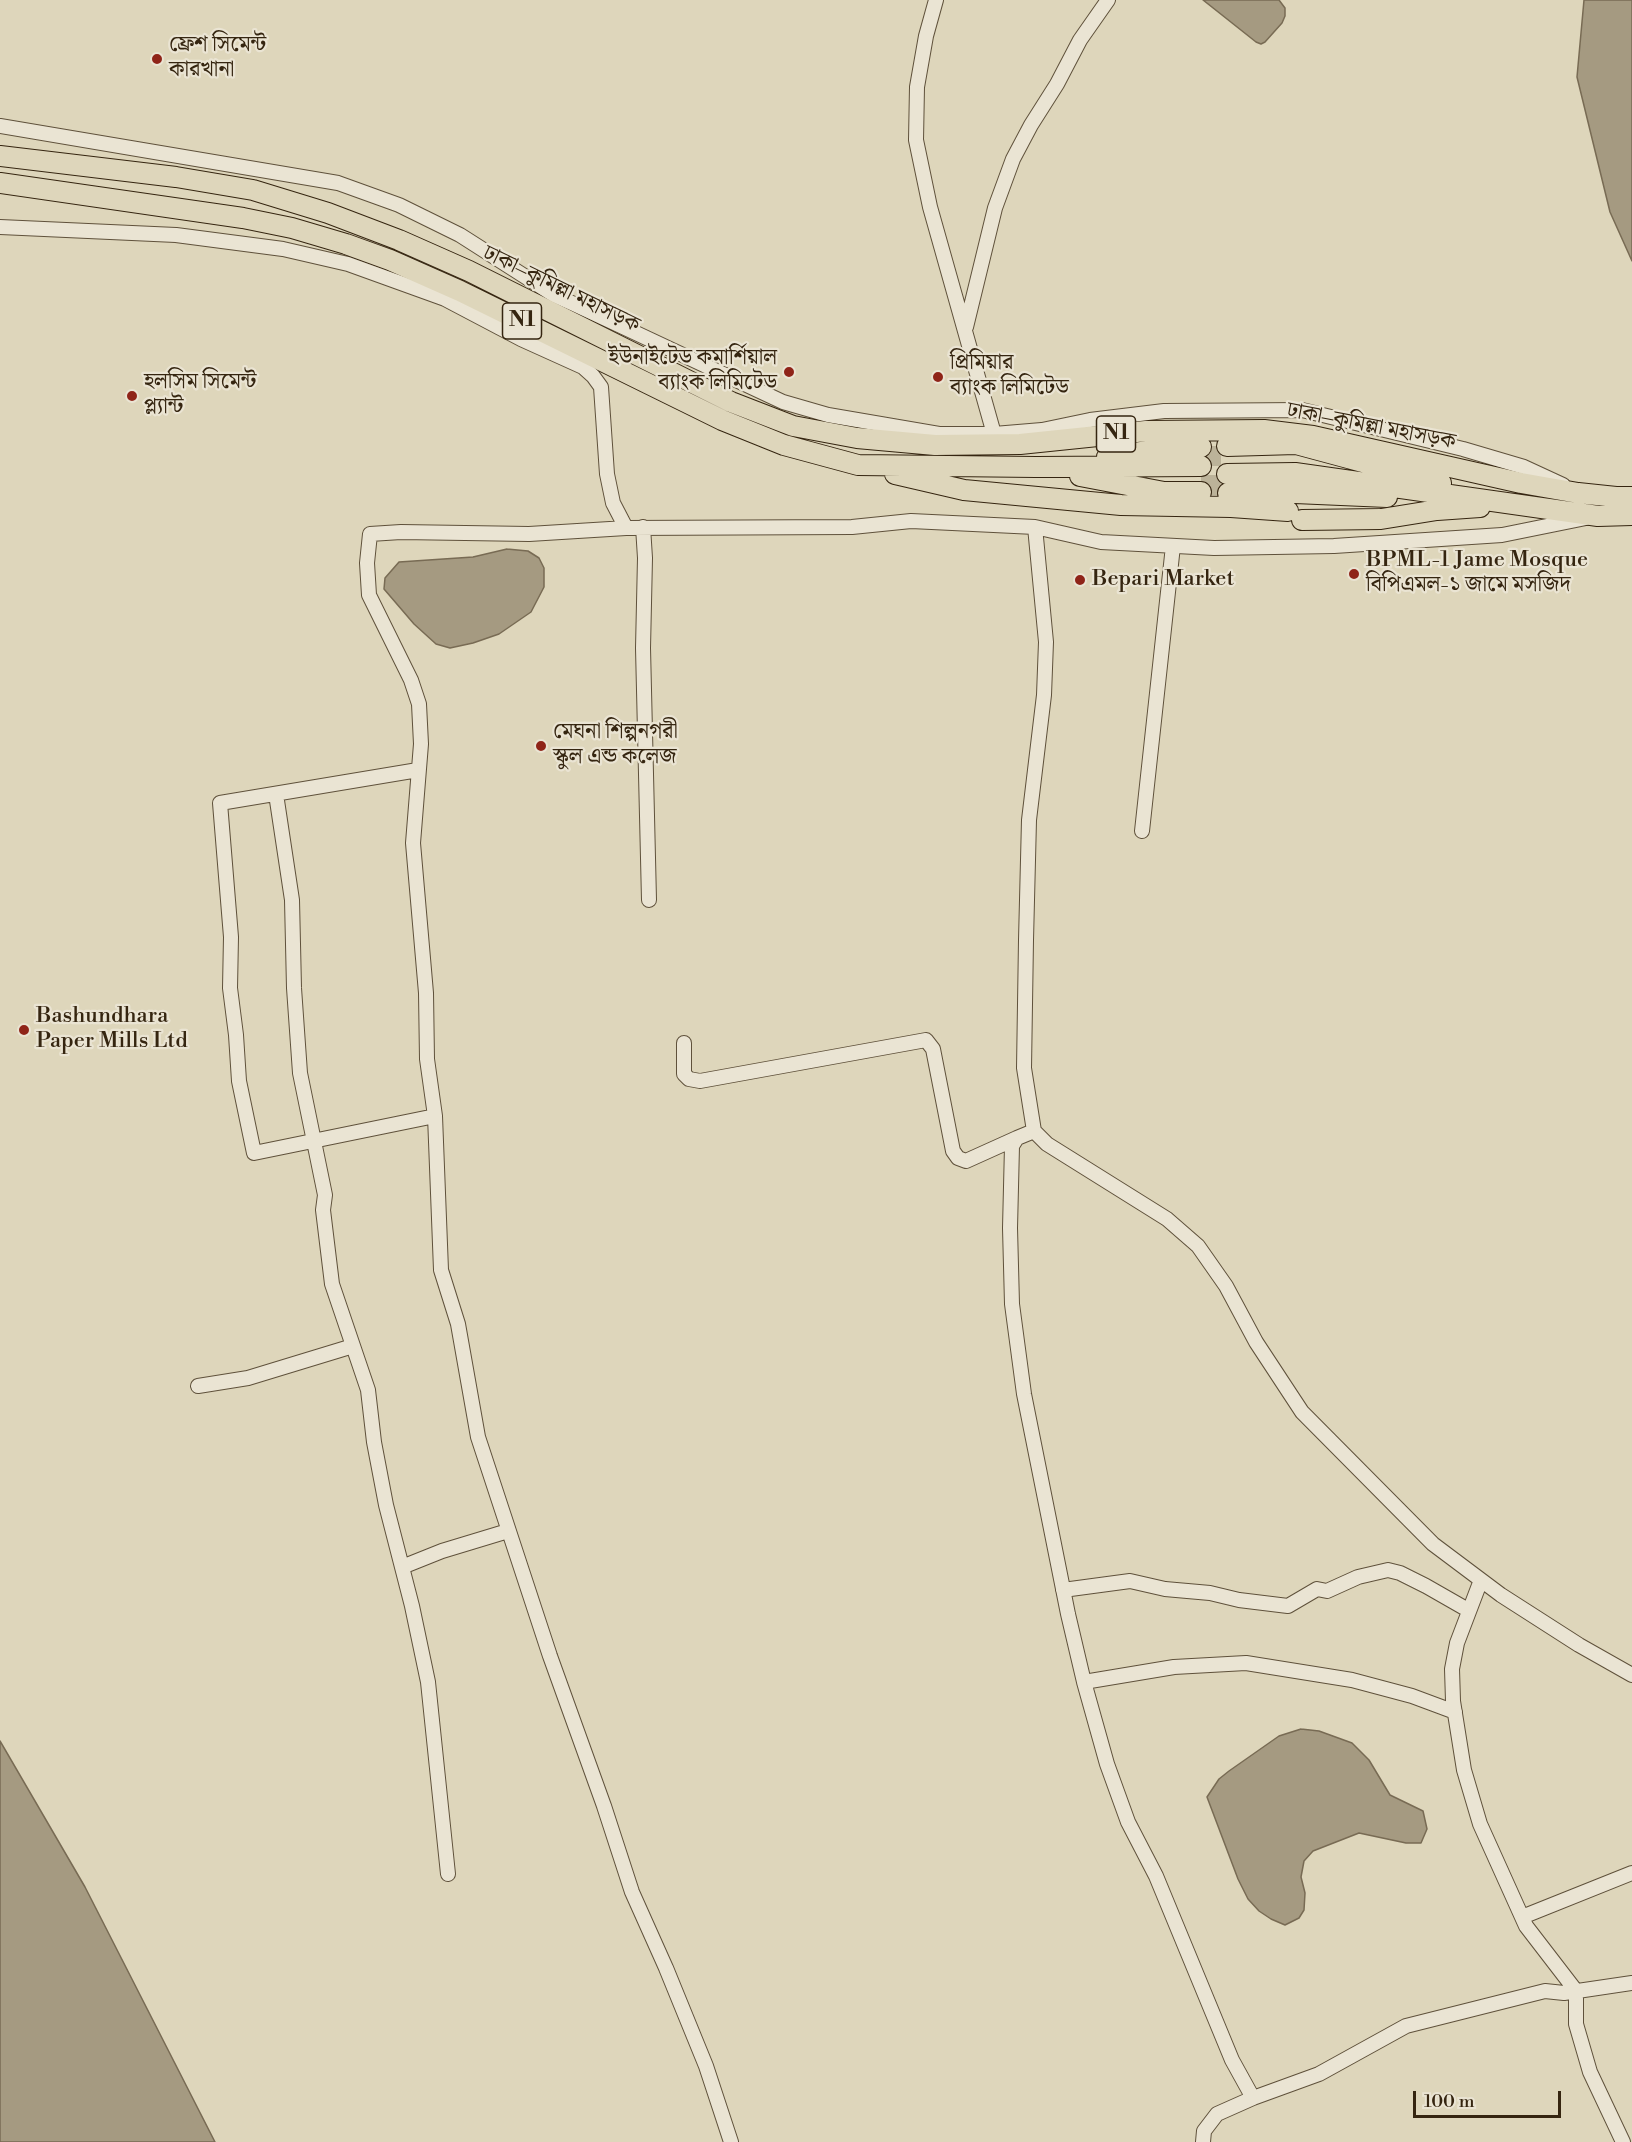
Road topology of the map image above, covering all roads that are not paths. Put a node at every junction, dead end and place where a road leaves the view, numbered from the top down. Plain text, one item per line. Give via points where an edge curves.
1 (936, 0) edge
2 (1108, 0) edge
3 (0, 126) edge
4 (0, 156) edge
5 (0, 183) edge
6 (0, 227) edge
7 (966, 329) junction
8 (994, 434) junction
9 (858, 465) junction
10 (1036, 467) junction
11 (1228, 475) junction
12 (1578, 493) junction
13 (1519, 504) junction
14 (1625, 506) edge
15 (1598, 516) junction
16 (643, 527) junction
17 (1035, 527) junction
18 (626, 528) junction
19 (1173, 546) junction
20 (418, 770) junction
21 (276, 794) junction
22 (1142, 831) dead end
23 (649, 900) dead end
24 (684, 1043) dead end
25 (435, 1116) junction
26 (1034, 1131) junction
27 (1017, 1138) junction
28 (313, 1141) junction
29 (353, 1346) junction
30 (198, 1386) dead end
31 (508, 1531) junction
32 (402, 1567) junction
33 (1481, 1580) junction
34 (1063, 1590) junction
35 (1468, 1610) junction
36 (1632, 1675) edge
37 (1084, 1682) junction
38 (1455, 1712) junction
39 (1632, 1873) edge
40 (448, 1874) dead end
41 (1522, 1917) junction
42 (1632, 1983) edge
43 (1576, 1991) junction
44 (1253, 2098) junction
45 (731, 2142) edge
46 (1203, 2142) edge
47 (1623, 2142) edge

1 - 7 street via 917,87 916,140 930,207
2 - 7 street via 1080,40 1013,159 995,208
3 - 8 street via 339,183 460,235 554,295 783,402 828,415 915,431
4 - 12 highway, ঢাকা–কুমিল্লা মহাসড়ক / N1 via 253,190 328,213 469,271 731,402 793,426 857,438 935,445 1020,444 1146,431 1264,430 1313,436
5 - 9 highway, ঢাকা–কুমিল্লা মহাসড়ক / N1 via 243,218 346,244 460,291 722,420 784,445
6 - 18 street via 176,235 284,249 348,264 445,300 583,367 593,376 601,387 613,503
7 - 8 street
8 - 12 street via 1164,411 1302,410 1524,467
9 - 10 highway, ঢাকা–কুমিল্লা মহাসড়ক / N1
9 - 11 highway, ঢাকা–কুমিল্লা মহাসড়ক / N1 via 964,490 1121,505
10 - 10 highway, ঢাকা–কুমিল্লা মহাসড়ক / N1 via 1164,492 1201,470
11 - 13 highway, ঢাকা–কুমিল্লা মহাসড়ক / N1 via 1295,493
11 - 13 highway, ঢাকা–কুমিল্লা মহাসড়ক / N1 via 1296,464
11 - 13 highway, ঢাকা–কুমিল্লা মহাসড়ক / N1 via 1295,511 1437,510
12 - 14 highway, ঢাকা–কুমিল্লা মহাসড়ক / N1
13 - 15 highway, ঢাকা–কুমিল্লা মহাসড়ক / N1
14 - 15 highway, ঢাকা–কুমিল্লা মহাসড়ক / N1
15 - 19 street via 1502,535 1334,546
16 - 17 street via 852,527 911,521
16 - 18 street
16 - 23 street
17 - 19 street via 1101,542
17 - 26 street via 1046,642 1044,695 1029,820 1026,940 1024,1068
18 - 20 street via 529,534 370,534 366,563 369,595 419,704
19 - 22 street
20 - 21 street
20 - 25 street via 413,843 426,993 427,1059
21 - 28 street via 292,900 300,1073
21 - 28 street via 220,803 231,937 230,988 240,1081 254,1153
24 - 27 street via 684,1074 700,1080 926,1040 933,1050 953,1151 958,1158 966,1161
25 - 28 street
25 - 31 street via 441,1270 458,1324 478,1437
26 - 27 street
26 - 33 street via 1047,1144 1167,1219 1198,1246 1302,1412 1433,1544
27 - 34 street via 1011,1155 1012,1304 1024,1394
28 - 29 street via 325,1195 323,1210 332,1284
29 - 30 street via 248,1378
29 - 32 street via 368,1390 382,1484
31 - 32 street
31 - 45 street via 632,1892 706,2066
32 - 40 street via 428,1682
33 - 35 street
33 - 36 street
34 - 35 street via 1130,1581 1288,1606 1317,1589 1327,1591 1358,1577 1388,1570
34 - 37 street
35 - 38 street via 1452,1669
37 - 38 street via 1174,1667 1246,1663 1352,1680
37 - 44 street via 1128,1822 1156,1876 1232,2060
38 - 41 street via 1464,1770 1480,1824
39 - 41 street
41 - 43 street
42 - 43 street
43 - 44 street via 1545,1990 1406,2026 1319,2074
43 - 47 street via 1576,2024 1590,2072
44 - 46 street via 1216,2114 1204,2131

